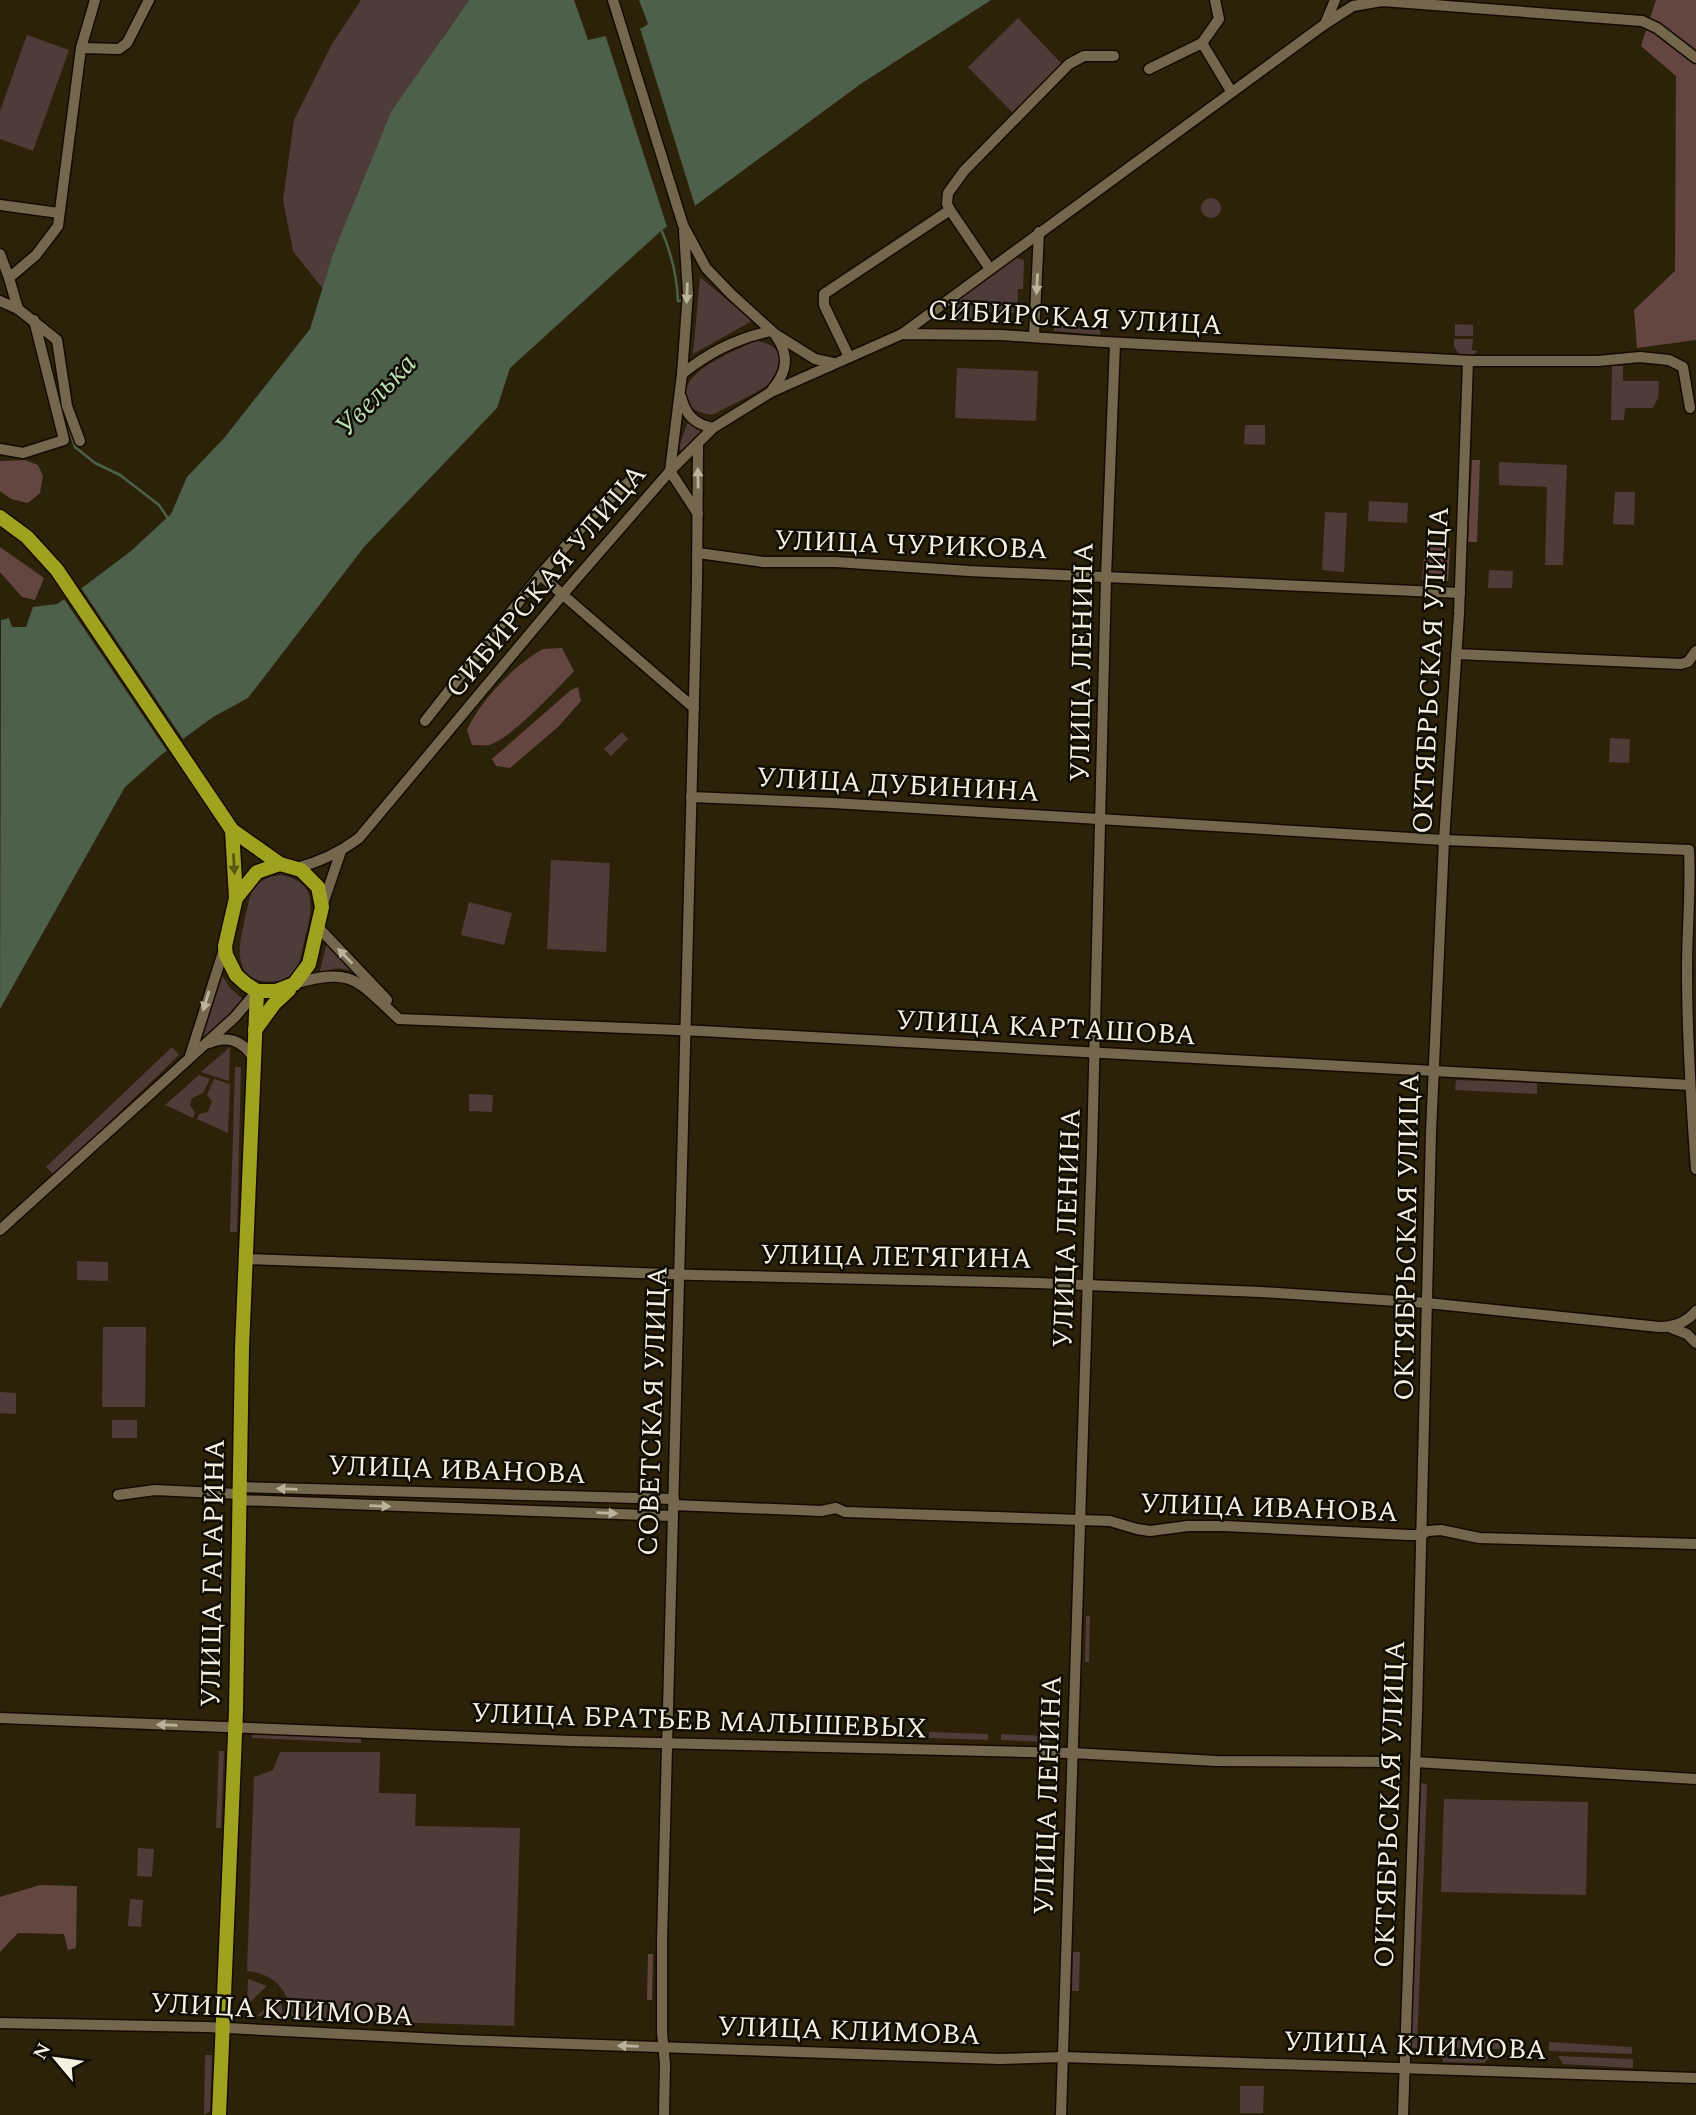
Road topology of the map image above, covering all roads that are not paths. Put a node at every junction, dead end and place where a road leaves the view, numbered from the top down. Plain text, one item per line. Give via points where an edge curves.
1 (95, 0) edge
2 (149, 0) edge
3 (613, 0) edge
4 (1215, 0) edge
5 (1335, 0) edge
6 (1362, 1) edge
7 (1441, 2) edge
8 (1479, 4) edge
9 (1325, 24) junction
10 (1202, 43) junction
11 (80, 48) junction
12 (1114, 56) dead end
13 (1696, 58) edge
14 (1149, 69) dead end
15 (1231, 91) junction
16 (0, 205) edge
17 (950, 210) junction
18 (59, 213) junction
19 (683, 225) junction
20 (1039, 232) junction
21 (0, 254) edge
22 (990, 269) junction
23 (9, 278) junction
24 (0, 301) edge
25 (18, 309) junction
26 (34, 320) junction
27 (773, 332) junction
28 (902, 334) junction
29 (1034, 336) junction
30 (1115, 343) junction
31 (849, 357) junction
32 (1468, 361) junction
33 (833, 363) junction
34 (682, 374) junction
35 (679, 391) junction
36 (771, 392) junction
37 (1690, 408) dead end
38 (713, 428) junction
39 (80, 441) dead end
40 (698, 443) junction
41 (0, 449) edge
42 (670, 471) junction
43 (634, 477) dead end
44 (698, 514) junction
45 (0, 517) edge
46 (698, 553) junction
47 (540, 575) junction
48 (1106, 577) junction
49 (1460, 593) junction
50 (563, 594) junction
51 (1456, 654) junction
52 (1695, 654) edge
53 (694, 708) junction
54 (425, 721) dead end
55 (691, 797) junction
56 (1101, 820) junction
57 (232, 830) junction
58 (1444, 840) junction
59 (341, 852) junction
60 (280, 864) junction
61 (296, 868) junction
62 (236, 898) junction
63 (323, 907) junction
64 (318, 927) junction
65 (225, 946) junction
66 (294, 984) junction
67 (257, 991) junction
68 (403, 1019) junction
69 (685, 1031) junction
70 (254, 1032) junction
71 (203, 1046) junction
72 (1094, 1054) junction
73 (190, 1056) junction
74 (254, 1059) junction
75 (1433, 1072) junction
76 (1690, 1085) junction
77 (1696, 1169) edge
78 (0, 1230) edge
79 (245, 1259) junction
80 (680, 1274) junction
81 (1088, 1285) junction
82 (1427, 1303) junction
83 (1696, 1311) edge
84 (1669, 1327) junction
85 (1696, 1343) edge
86 (238, 1494) junction
87 (118, 1495) dead end
88 (674, 1506) junction
89 (1080, 1520) junction
90 (1421, 1535) junction
91 (1696, 1544) edge
92 (0, 1718) edge
93 (235, 1729) junction
94 (667, 1742) junction
95 (1072, 1753) junction
96 (1397, 1762) dead end
97 (1415, 1762) junction
98 (1696, 1779) edge
99 (0, 2023) edge
100 (222, 2029) junction
101 (664, 2047) junction
102 (1063, 2057) junction
103 (1405, 2069) junction
104 (1696, 2078) edge
105 (219, 2115) edge
106 (664, 2115) edge
107 (1061, 2115) edge
108 (1403, 2115) edge

1 - 11 street
2 - 11 street via 127,43 119,49
3 - 19 street
4 - 10 street via 1219,19
5 - 9 street
6 - 7 street
6 - 9 street
7 - 8 street
8 - 13 street via 1642,21 1657,27
9 - 15 street
10 - 14 street
10 - 15 street
11 - 18 street
12 - 17 street via 1084,56 1069,64 964,170 948,193
15 - 20 street
16 - 18 street
17 - 22 street
17 - 31 street via 824,295 824,305
18 - 23 street via 58,226 37,255
19 - 27 street via 713,277
19 -> 34 street via 688,293
20 - 22 street
20 -> 29 street
21 - 23 street
22 - 28 street
23 - 25 street
24 - 25 street
25 - 26 street
26 - 39 street via 57,340 67,406
26 - 41 street via 64,440 23,453
27 - 33 street via 815,359
27 - 34 street via 746,336 702,358
27 - 36 street via 786,363
28 - 29 street, СИБИРСКАЯ УЛИЦА
28 - 31 street, СИБИРСКАЯ УЛИЦА
29 - 30 street, СИБИРСКАЯ УЛИЦА
30 - 32 street, СИБИРСКАЯ УЛИЦА
30 - 48 street, УЛИЦА ЛЕНИНА
31 - 33 street, СИБИРСКАЯ УЛИЦА
32 - 37 street, СИБИРСКАЯ УЛИЦА via 1669,360 1683,367
32 - 49 street, ОКТЯБРЬСКАЯ УЛИЦА
33 - 36 street, СИБИРСКАЯ УЛИЦА
34 - 35 street
35 - 38 street via 693,421
35 - 42 street
36 - 38 street, СИБИРСКАЯ УЛИЦА
38 - 40 street, СИБИРСКАЯ УЛИЦА
40 - 42 street, СИБИРСКАЯ УЛИЦА
44 -> 40 street, СОВЕТСКАЯ УЛИЦА
42 - 44 street
42 - 50 street, СИБИРСКАЯ УЛИЦА
43 - 47 street
44 - 46 street, СОВЕТСКАЯ УЛИЦА
45 - 57 main road via 37,547 68,584
46 - 48 street, УЛИЦА ЧУРИКОВА via 764,562
46 - 53 street, СОВЕТСКАЯ УЛИЦА
47 - 50 street
47 - 54 street
48 - 49 street, УЛИЦА ЧУРИКОВА
48 - 56 street, УЛИЦА ЛЕНИНА
49 - 51 street, ОКТЯБРЬСКАЯ УЛИЦА
50 - 53 street
50 - 59 street, СИБИРСКАЯ УЛИЦА via 359,838
51 - 52 street via 1681,664
51 - 58 street, ОКТЯБРЬСКАЯ УЛИЦА
53 - 55 street, СОВЕТСКАЯ УЛИЦА
55 - 56 street, УЛИЦА ДУБИНИНА
55 - 69 street, СОВЕТСКАЯ УЛИЦА
56 - 58 street, УЛИЦА ДУБИНИНА
56 - 72 street, УЛИЦА ЛЕНИНА
57 - 60 main road
57 -> 62 main road
58 - 75 street, ОКТЯБРЬСКАЯ УЛИЦА
58 - 76 street, УЛИЦА ДУБИНИНА via 1689,850
59 - 61 street, СИБИРСКАЯ УЛИЦА
59 - 63 street, СИБИРСКАЯ УЛИЦА
60 - 61 main road
60 - 62 main road via 257,872
61 - 63 main road via 315,882
62 - 65 main road
63 - 64 main road
64 - 66 main road via 309,964
68 -> 64 street
65 - 67 main road via 236,975
65 -> 73 street
66 - 67 main road via 276,992
66 - 68 street via 322,976 350,978
66 - 70 main road
67 - 70 main road, УЛИЦА ГАГАРИНА
67 - 71 street
68 - 69 street, УЛИЦА КАРТАШОВА
69 - 72 street, УЛИЦА КАРТАШОВА
69 - 80 street, СОВЕТСКАЯ УЛИЦА
70 - 74 main road, УЛИЦА ГАГАРИНА
71 - 73 street
71 - 74 street via 234,1040
72 - 75 street, УЛИЦА КАРТАШОВА
72 - 81 street, УЛИЦА ЛЕНИНА
73 - 78 street
74 - 79 main road, УЛИЦА ГАГАРИНА
75 - 76 street, УЛИЦА КАРТАШОВА
75 - 82 street, ОКТЯБРЬСКАЯ УЛИЦА
76 - 77 street
79 - 80 street, УЛИЦА ЛЕТЯГИНА
79 - 86 main road, УЛИЦА ГАГАРИНА
80 - 81 street, УЛИЦА ЛЕТЯГИНА
80 - 88 street, СОВЕТСКАЯ УЛИЦА
81 - 82 street, УЛИЦА ЛЕТЯГИНА
81 - 89 street, УЛИЦА ЛЕНИНА
82 - 84 street, УЛИЦА ЛЕТЯГИНА
82 - 90 street, ОКТЯБРЬСКАЯ УЛИЦА
83 - 84 street
84 - 85 street, УЛИЦА ЛЕТЯГИНА
86 - 87 street, УЛИЦА ИВАНОВА via 155,1490
86 -> 88 street, УЛИЦА ИВАНОВА
88 -> 86 street, УЛИЦА ИВАНОВА
86 - 93 main road, УЛИЦА ГАГАРИНА
88 - 89 street, УЛИЦА ИВАНОВА via 836,1508 845,1512
88 - 94 street, СОВЕТСКАЯ УЛИЦА
89 - 90 street, УЛИЦА ИВАНОВА via 1110,1521 1150,1531 1224,1526
89 - 95 street, УЛИЦА ЛЕНИНА
90 - 91 street, УЛИЦА ИВАНОВА via 1441,1530 1479,1538
90 - 97 street, ОКТЯБРЬСКАЯ УЛИЦА
93 -> 92 street, УЛИЦА БРАТЬЕВ МАЛЫШЕВЫХ
93 - 94 street, УЛИЦА БРАТЬЕВ МАЛЫШЕВЫХ
93 - 100 main road, УЛИЦА ГАГАРИНА
94 - 95 street, УЛИЦА БРАТЬЕВ МАЛЫШЕВЫХ
94 - 101 street, СОВЕТСКАЯ УЛИЦА
95 - 96 street, УЛИЦА БРАТЬЕВ МАЛЫШЕВЫХ via 1216,1761
95 - 102 street, УЛИЦА ЛЕНИНА
97 - 98 street
97 - 103 street, ОКТЯБРЬСКАЯ УЛИЦА
99 - 100 street, УЛИЦА КЛИМОВА
101 -> 100 street, УЛИЦА КЛИМОВА
100 - 105 main road, УЛИЦА ГАГАРИНА
101 - 102 street, УЛИЦА КЛИМОВА via 1000,2059
101 - 106 street, СОВЕТСКАЯ УЛИЦА
102 - 103 street, УЛИЦА КЛИМОВА
102 - 107 street, УЛИЦА ЛЕНИНА
103 - 104 street, УЛИЦА КЛИМОВА
103 - 108 street, ОКТЯБРЬСКАЯ УЛИЦА

